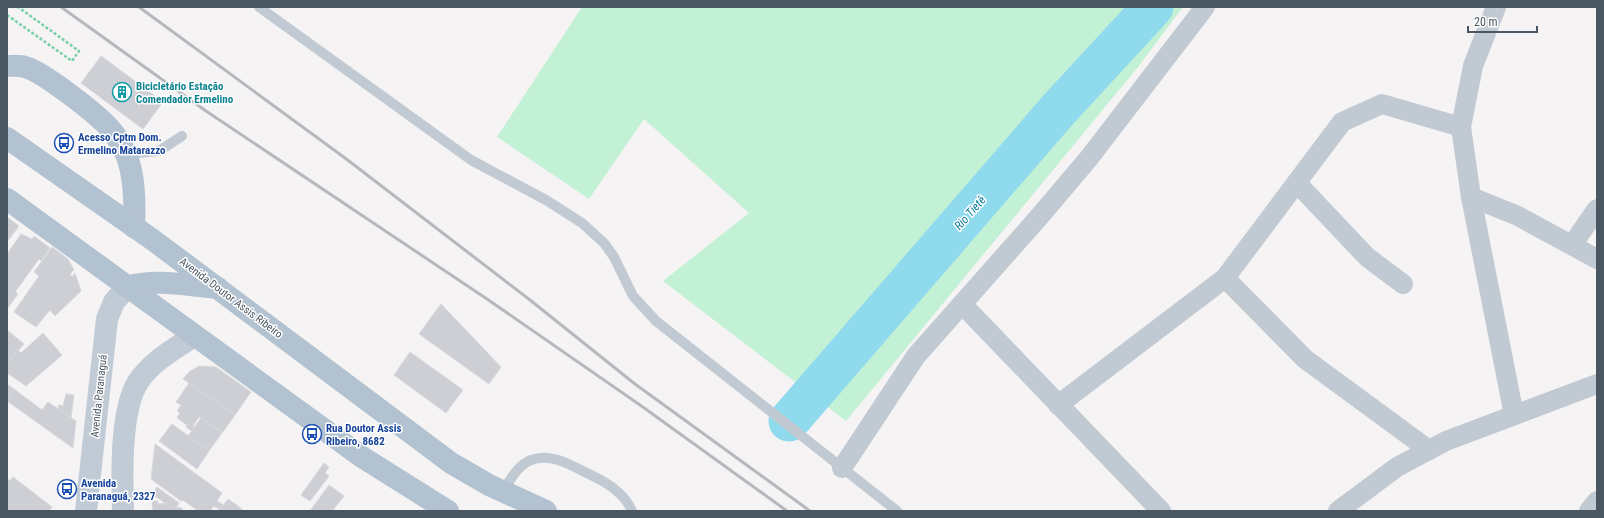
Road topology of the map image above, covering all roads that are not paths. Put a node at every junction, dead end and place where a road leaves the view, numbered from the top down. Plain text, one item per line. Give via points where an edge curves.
1 (258, 7) edge
2 (1205, 7) edge
3 (1496, 7) edge
4 (7, 66) edge
5 (1461, 127) junction
6 (182, 136) dead end
7 (7, 138) edge
8 (126, 154) junction
9 (1297, 183) junction
10 (1470, 197) junction
11 (7, 199) edge
12 (1597, 209) edge
13 (134, 227) junction
14 (1572, 245) junction
15 (1597, 259) edge
16 (1225, 278) junction
17 (1403, 284) dead end
18 (127, 287) junction
19 (218, 288) junction
20 (962, 304) junction
21 (194, 336) junction
22 (1597, 384) edge
23 (1058, 405) junction
24 (1514, 415) junction
25 (1429, 450) junction
26 (842, 468) junction
27 (503, 491) junction
28 (1597, 501) edge
29 (86, 511) edge
30 (123, 511) edge
31 (448, 511) edge
32 (546, 511) edge
33 (632, 511) edge
34 (897, 511) edge
35 (1161, 511) edge
36 (1338, 511) edge
37 (1589, 511) edge

1 - 26 lane via 471,160 546,200 582,223 604,243 634,296 656,321
2 - 20 street via 1089,158
3 - 5 street via 1473,66
4 - 8 main road via 33,69 80,103 111,130
5 - 9 street via 1382,104 1342,122
5 - 10 street
6 - 8 lane via 159,151
7 - 13 main road, Avenida Doutor Assis Ribeiro
8 - 13 main road via 134,190
9 - 16 street
9 - 17 street via 1368,257
10 - 14 street via 1518,216
10 - 24 street
11 - 18 main road
12 - 14 street
13 - 19 main road, Avenida Doutor Assis Ribeiro
14 - 15 street
16 - 23 street
16 - 25 street via 1305,359
18 - 19 main road via 160,282
18 - 21 main road
18 - 29 main road, Avenida Paranaguá via 114,302 108,319
19 - 27 main road, Avenida Doutor Assis Ribeiro via 396,424 451,463
20 - 23 street
20 - 26 street via 916,356
21 - 30 main road via 153,365 138,382 131,396 124,444
21 - 31 main road via 362,458
22 - 24 street
23 - 35 street
24 - 25 street
25 - 36 street via 1397,467
26 - 34 lane
27 - 32 main road, Avenida Doutor Assis Ribeiro
27 - 33 lane via 525,463 539,459 554,459 609,484 627,501
28 - 37 street

